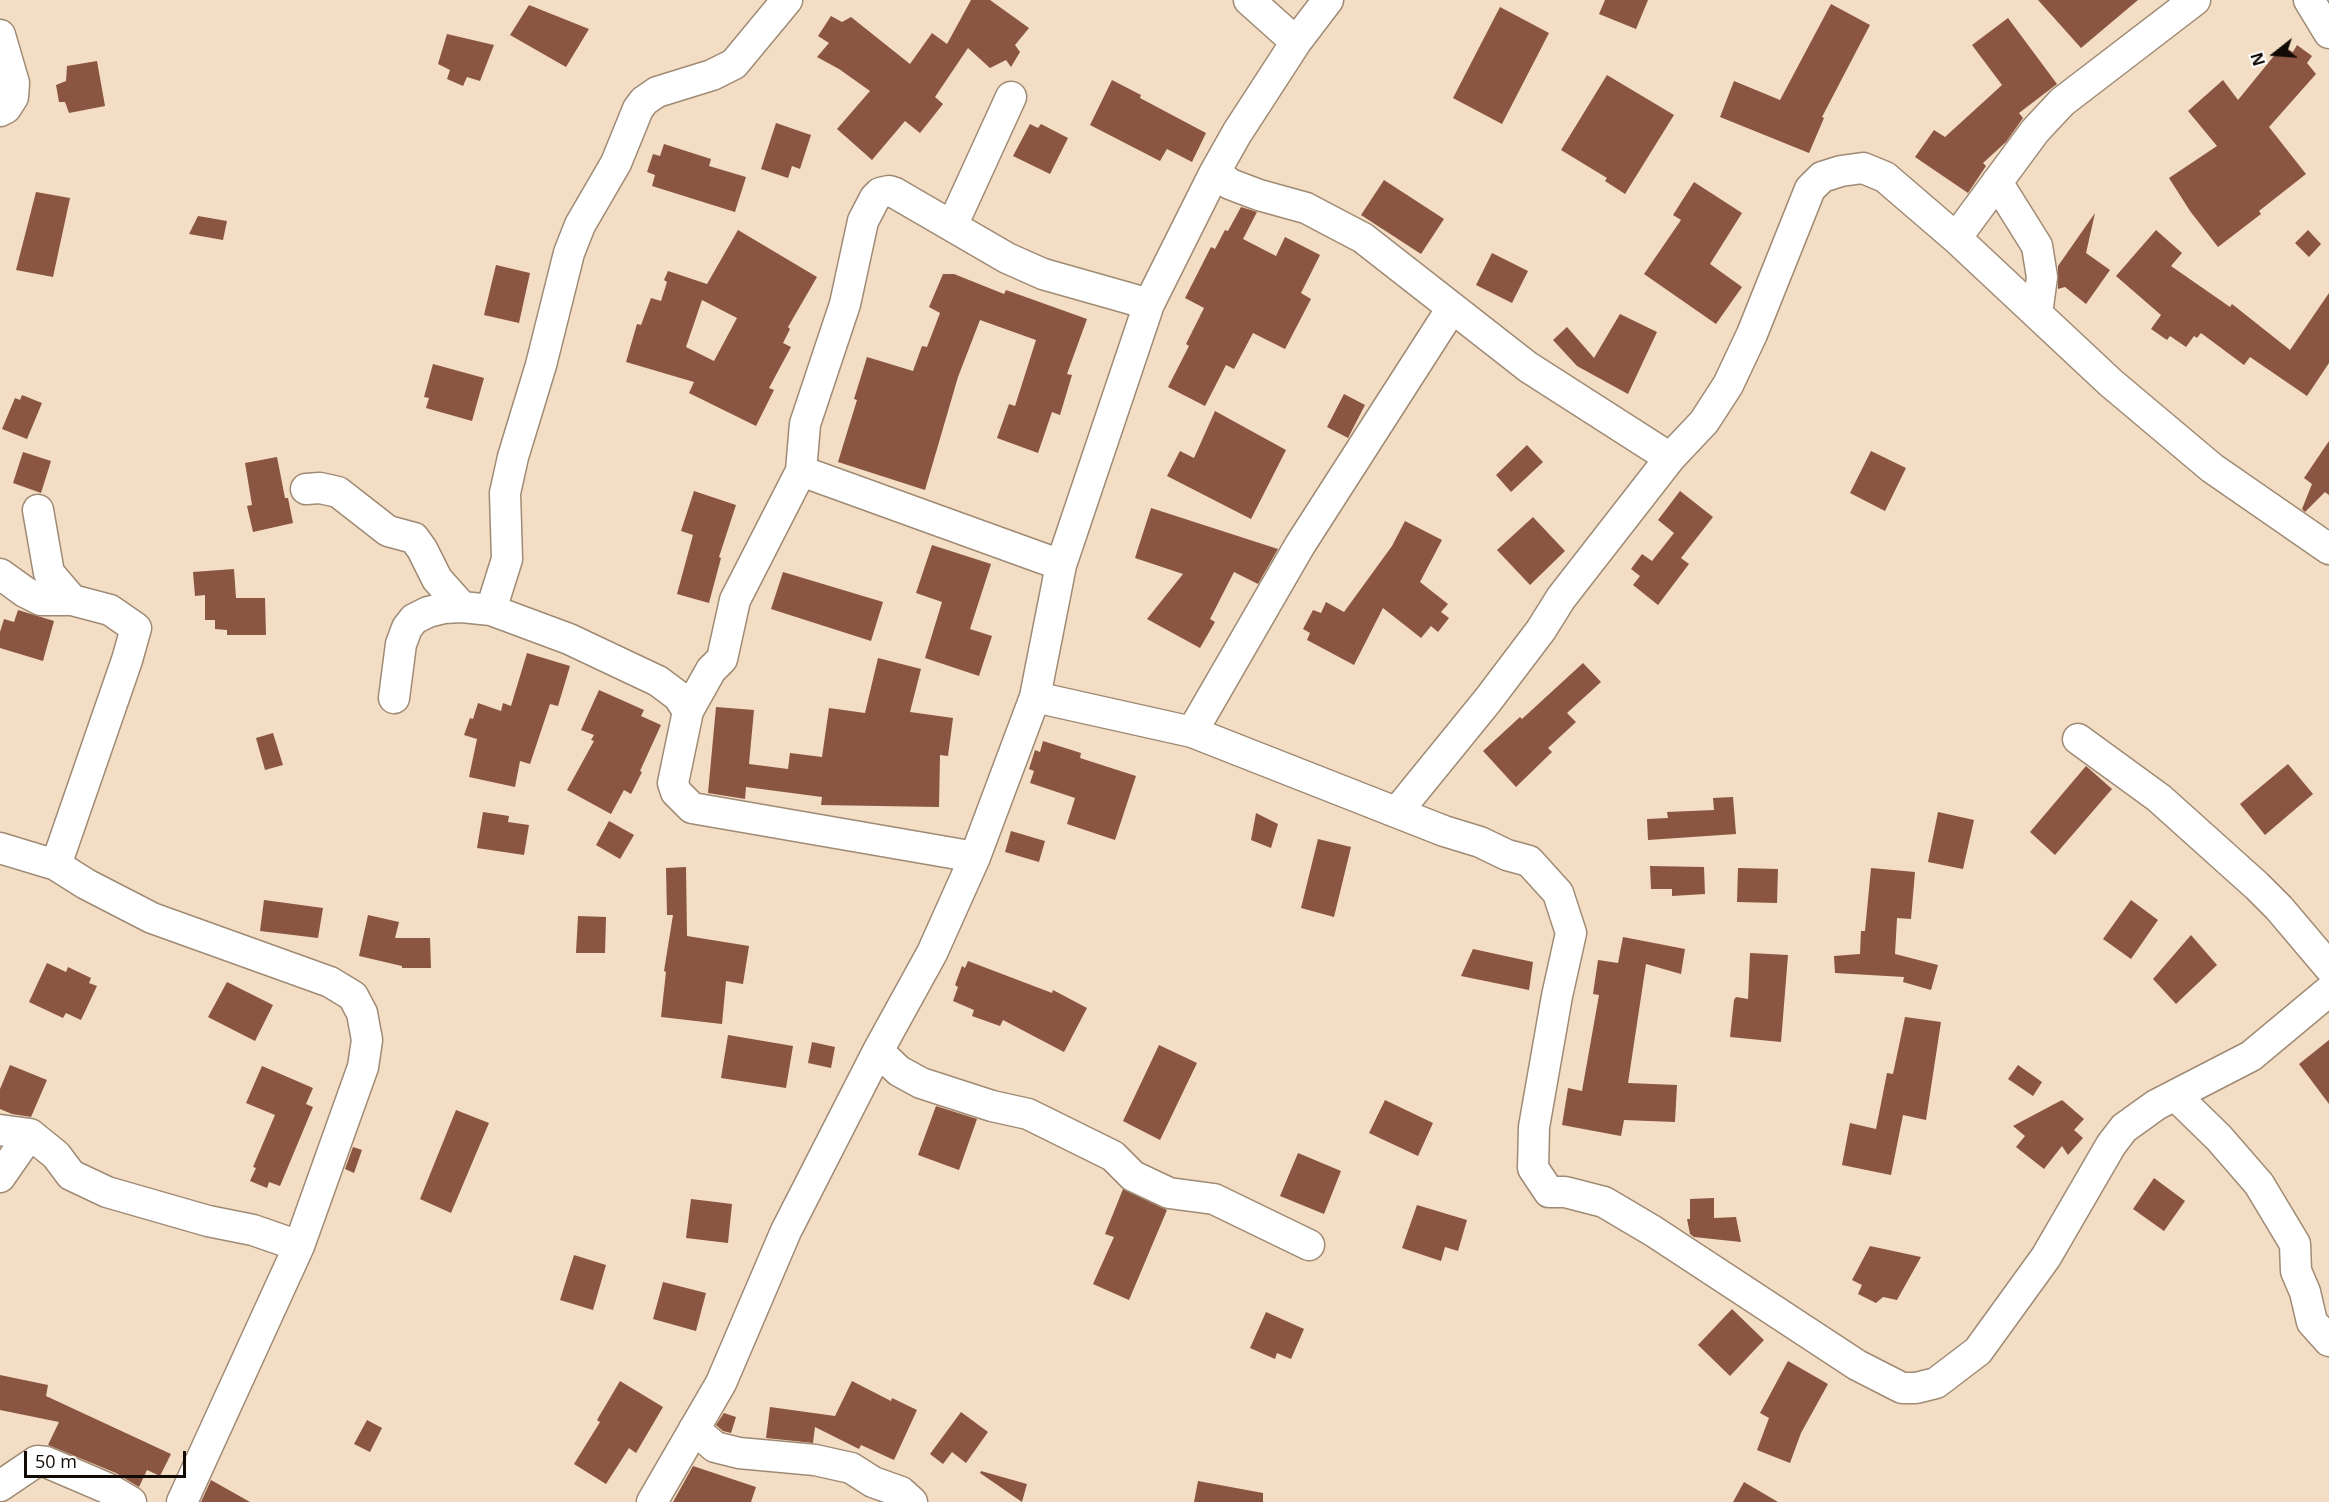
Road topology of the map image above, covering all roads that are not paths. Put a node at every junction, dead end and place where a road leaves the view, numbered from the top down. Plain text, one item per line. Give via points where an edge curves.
1 (787, 0) edge
2 (1249, 0) edge
3 (1328, 0) edge
4 (2195, 0) edge
5 (2309, 0) edge
6 (2329, 33) edge
7 (0, 35) edge
8 (1296, 42) junction
9 (1011, 96) dead end
10 (0, 111) edge
11 (1215, 172) junction
12 (1997, 182) junction
13 (952, 226) junction
14 (1956, 238) junction
15 (1149, 304) junction
16 (1452, 308) junction
17 (2037, 314) junction
18 (1671, 458) junction
19 (801, 471) junction
20 (306, 489) dead end
21 (38, 510) dead end
22 (2329, 549) edge
23 (1061, 565) junction
24 (0, 574) edge
25 (72, 600) junction
26 (476, 608) junction
27 (1035, 697) junction
28 (394, 698) dead end
29 (688, 711) junction
30 (1192, 732) junction
31 (2078, 739) dead end
32 (1397, 812) junction
33 (0, 848) edge
34 (975, 857) junction
35 (56, 865) junction
36 (2329, 967) edge
37 (2329, 990) edge
38 (878, 1052) junction
39 (2176, 1096) junction
40 (0, 1130) edge
41 (30, 1134) junction
42 (0, 1177) edge
43 (1309, 1245) dead end
44 (299, 1246) junction
45 (2329, 1341) edge
46 (694, 1429) junction
47 (0, 1486) edge
48 (131, 1502) edge
49 (182, 1502) edge
50 (652, 1502) edge
51 (912, 1502) edge

1 - 26 street via 734,64 657,92 638,110 616,163 580,225 569,253 505,494 507,559
2 - 8 street
3 - 8 street
4 - 12 street via 2061,102
5 - 6 street
7 - 10 street via 14,83 13,97
8 - 11 street
9 - 13 street
11 - 15 street
11 - 16 street via 1230,184 1306,208 1363,238
12 - 14 street
12 - 17 street via 2037,246 2042,277
13 - 15 street via 1042,274
13 - 19 street via 889,191 875,198 862,220 845,304 805,424
14 - 17 street
14 - 18 street via 1885,177 1863,168 1822,177 1810,189 1728,385 1704,422
15 - 23 street
16 - 18 street via 1528,367
16 - 30 street via 1300,545
17 - 22 street via 2212,468
18 - 32 street via 1561,598 1500,685
19 - 23 street
19 - 29 street via 735,600 722,659 711,670
20 - 26 street via 338,492 388,531 414,538 437,579
21 - 25 street via 49,573
23 - 27 street
24 - 25 street via 41,600
25 - 35 street via 110,610 136,628
26 - 28 street via 428,612 414,619 401,644
26 - 29 street via 569,639 658,681 678,696
27 - 30 street
27 - 34 street
29 - 34 street via 673,783 676,792 692,808
30 - 32 street
31 - 36 street via 2159,798 2257,886
32 - 39 street via 1529,861 1558,893 1571,933 1534,1127 1533,1168 1549,1192 1565,1191 1604,1202 1857,1365 1902,1388 1936,1383 1978,1351 2046,1257 2110,1145 2124,1128
33 - 35 street
34 - 38 street via 932,953
35 - 44 street via 152,918 330,982 353,996 362,1013 367,1040 363,1067
37 - 39 street via 2251,1056
38 - 43 street via 899,1071 921,1083 1028,1114 1113,1156 1132,1176 1169,1193 1214,1199
38 - 46 street via 786,1231 721,1383
39 - 45 street via 2259,1184 2295,1244 2296,1271 2312,1322
40 - 41 street
41 - 42 street
41 - 44 street via 56,1155 71,1174 107,1192 254,1230
44 - 49 street
46 - 50 street
46 - 51 street via 714,1447 851,1468 873,1482 901,1492
47 - 48 street via 37,1461 46,1462

